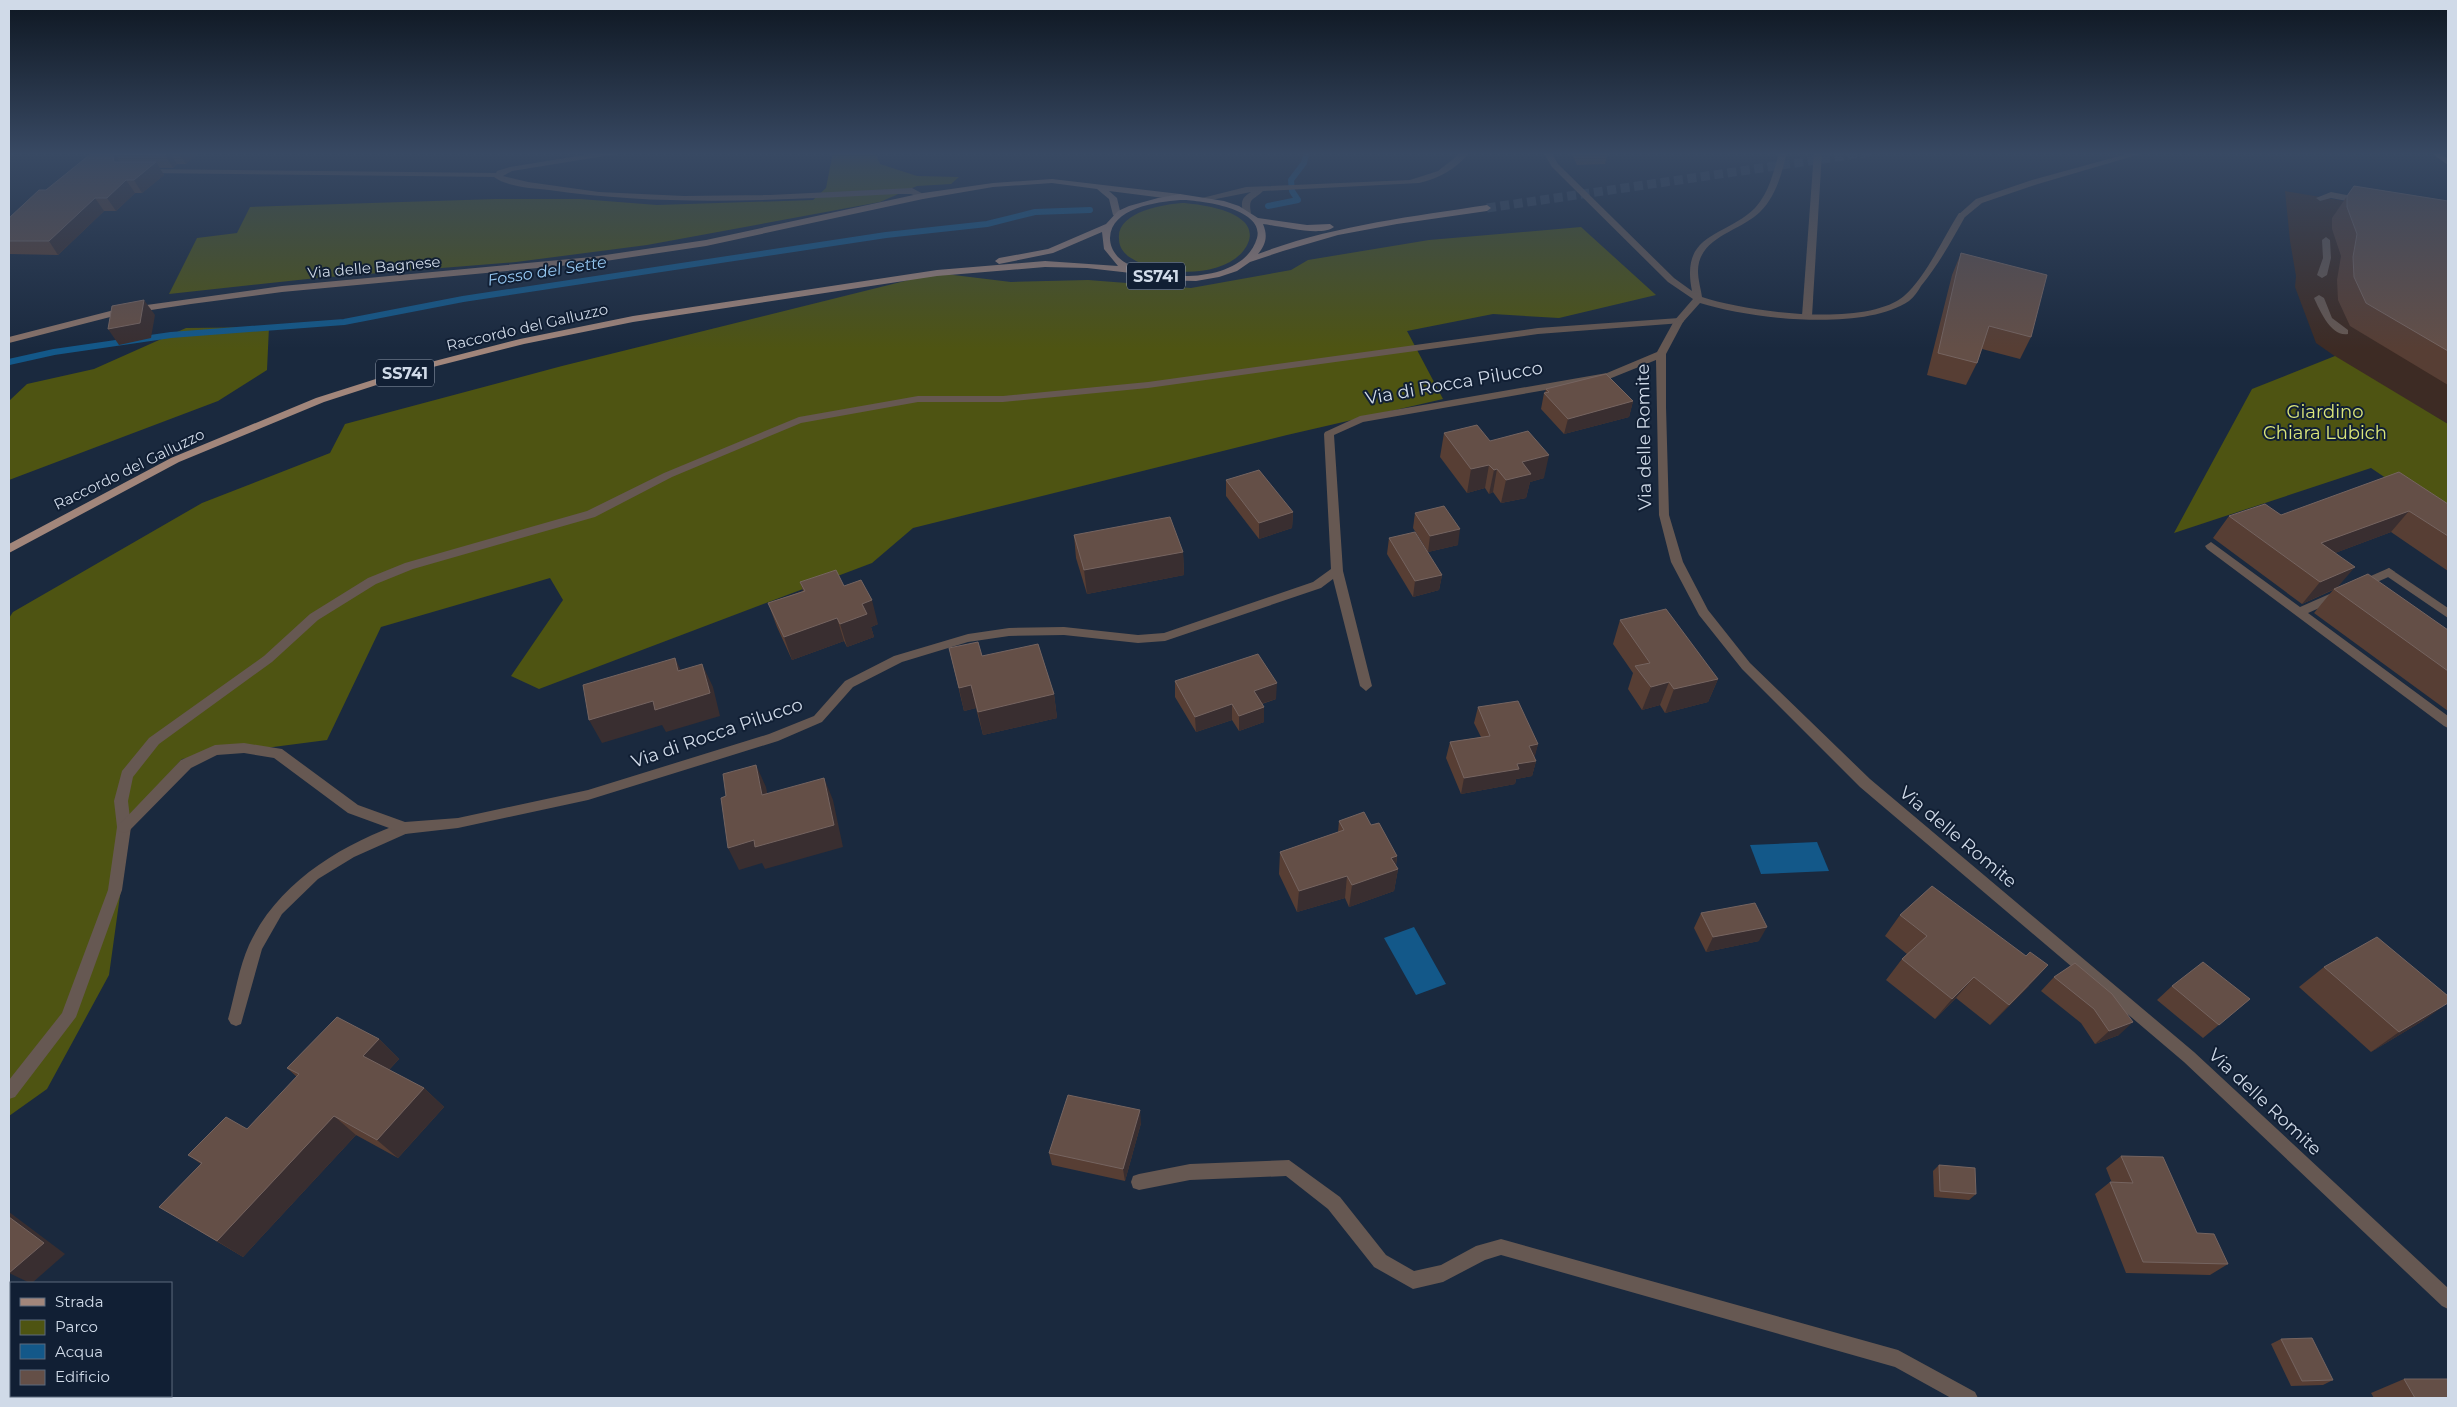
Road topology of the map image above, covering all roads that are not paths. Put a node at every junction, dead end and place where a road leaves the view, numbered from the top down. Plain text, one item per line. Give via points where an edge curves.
1 (828, 218) edge
2 (1115, 218) edge
3 (1253, 218) edge
4 (1419, 218) edge
5 (1606, 218) edge
6 (1746, 218) edge
7 (1814, 218) edge
8 (1960, 218) edge
9 (1256, 220) junction
10 (1110, 225) junction
11 (1360, 226) junction
12 (2326, 240) dead end
13 (1247, 262) junction
14 (1133, 270) junction
15 (937, 273) junction
16 (2322, 275) dead end
17 (2319, 298) dead end
18 (1698, 299) junction
19 (1807, 316) junction
20 (1679, 321) junction
21 (2345, 332) dead end
22 (9, 340) edge
23 (1661, 354) junction
24 (2211, 546) dead end
25 (9, 548) edge
26 (1337, 571) junction
27 (2299, 612) junction
28 (2448, 614) edge
29 (1366, 686) dead end
30 (2448, 723) edge
31 (124, 827) junction
32 (405, 828) junction
33 (236, 1019) dead end
34 (9, 1092) edge
35 (1139, 1182) dead end
36 (2448, 1300) edge
37 (1969, 1398) edge

1 - 22 main road, Via delle Bagnese via 706,243 592,260 282,289 191,301 118,312
2 - 10 main road, SS741
3 - 9 main road
4 - 11 main road, SS741
5 - 18 street via 1671,280
6 - 18 street via 1700,250 1693,264
7 - 19 street
8 - 19 street via 1932,267 1907,298 1881,311 1840,317
9 - 11 main road, SS741 via 1307,228
9 - 13 main road, SS741 via 1262,241 1256,254
10 - 14 main road, SS741 via 1105,237 1107,247 1112,256
10 - 15 main road, Raccordo del Galluzzo / SS741 via 1050,251
11 - 13 main road, SS741 via 1311,238
12 - 16 street via 2327,258
13 - 14 main road, SS741 via 1228,272 1184,279 1151,276
14 - 15 main road, Raccordo del Galluzzo / SS741 via 1044,264
15 - 25 main road, Raccordo del Galluzzo / SS741 via 632,319 522,341 426,366 320,400 174,460
17 - 21 street via 2328,319
18 - 19 street via 1726,308
18 - 20 street, Via delle Romite
20 - 23 street, Via delle Romite
20 - 31 street via 1538,331 1148,385 1003,399 918,399 799,420 668,475 591,514 409,566 372,581 335,602 268,659 154,741 127,775 121,801
23 - 26 street, Via di Rocca Pilucco via 1609,376 1360,419 1329,434
23 - 36 street, Via delle Romite via 1664,515 1678,562 1703,612 1746,666 1866,783 2189,1057
24 - 27 street
26 - 29 street, Via di Rocca Pilucco
26 - 32 street, Via di Rocca Pilucco via 1317,585 1165,637 1138,639 1046,631 968,638 898,659 849,684 818,719 773,738 588,795 458,823
27 - 28 street via 2389,572
27 - 30 street
31 - 32 street, Via di Rocca Pilucco via 186,764 215,750 244,748 277,753 353,809
31 - 34 street via 115,890 68,1017
32 - 33 street, Via di Rocca Pilucco via 348,853 313,875 277,910 255,947
35 - 37 street via 1190,1172 1289,1168 1334,1203 1380,1261 1413,1280 1443,1273 1482,1252 1501,1248 1898,1359

